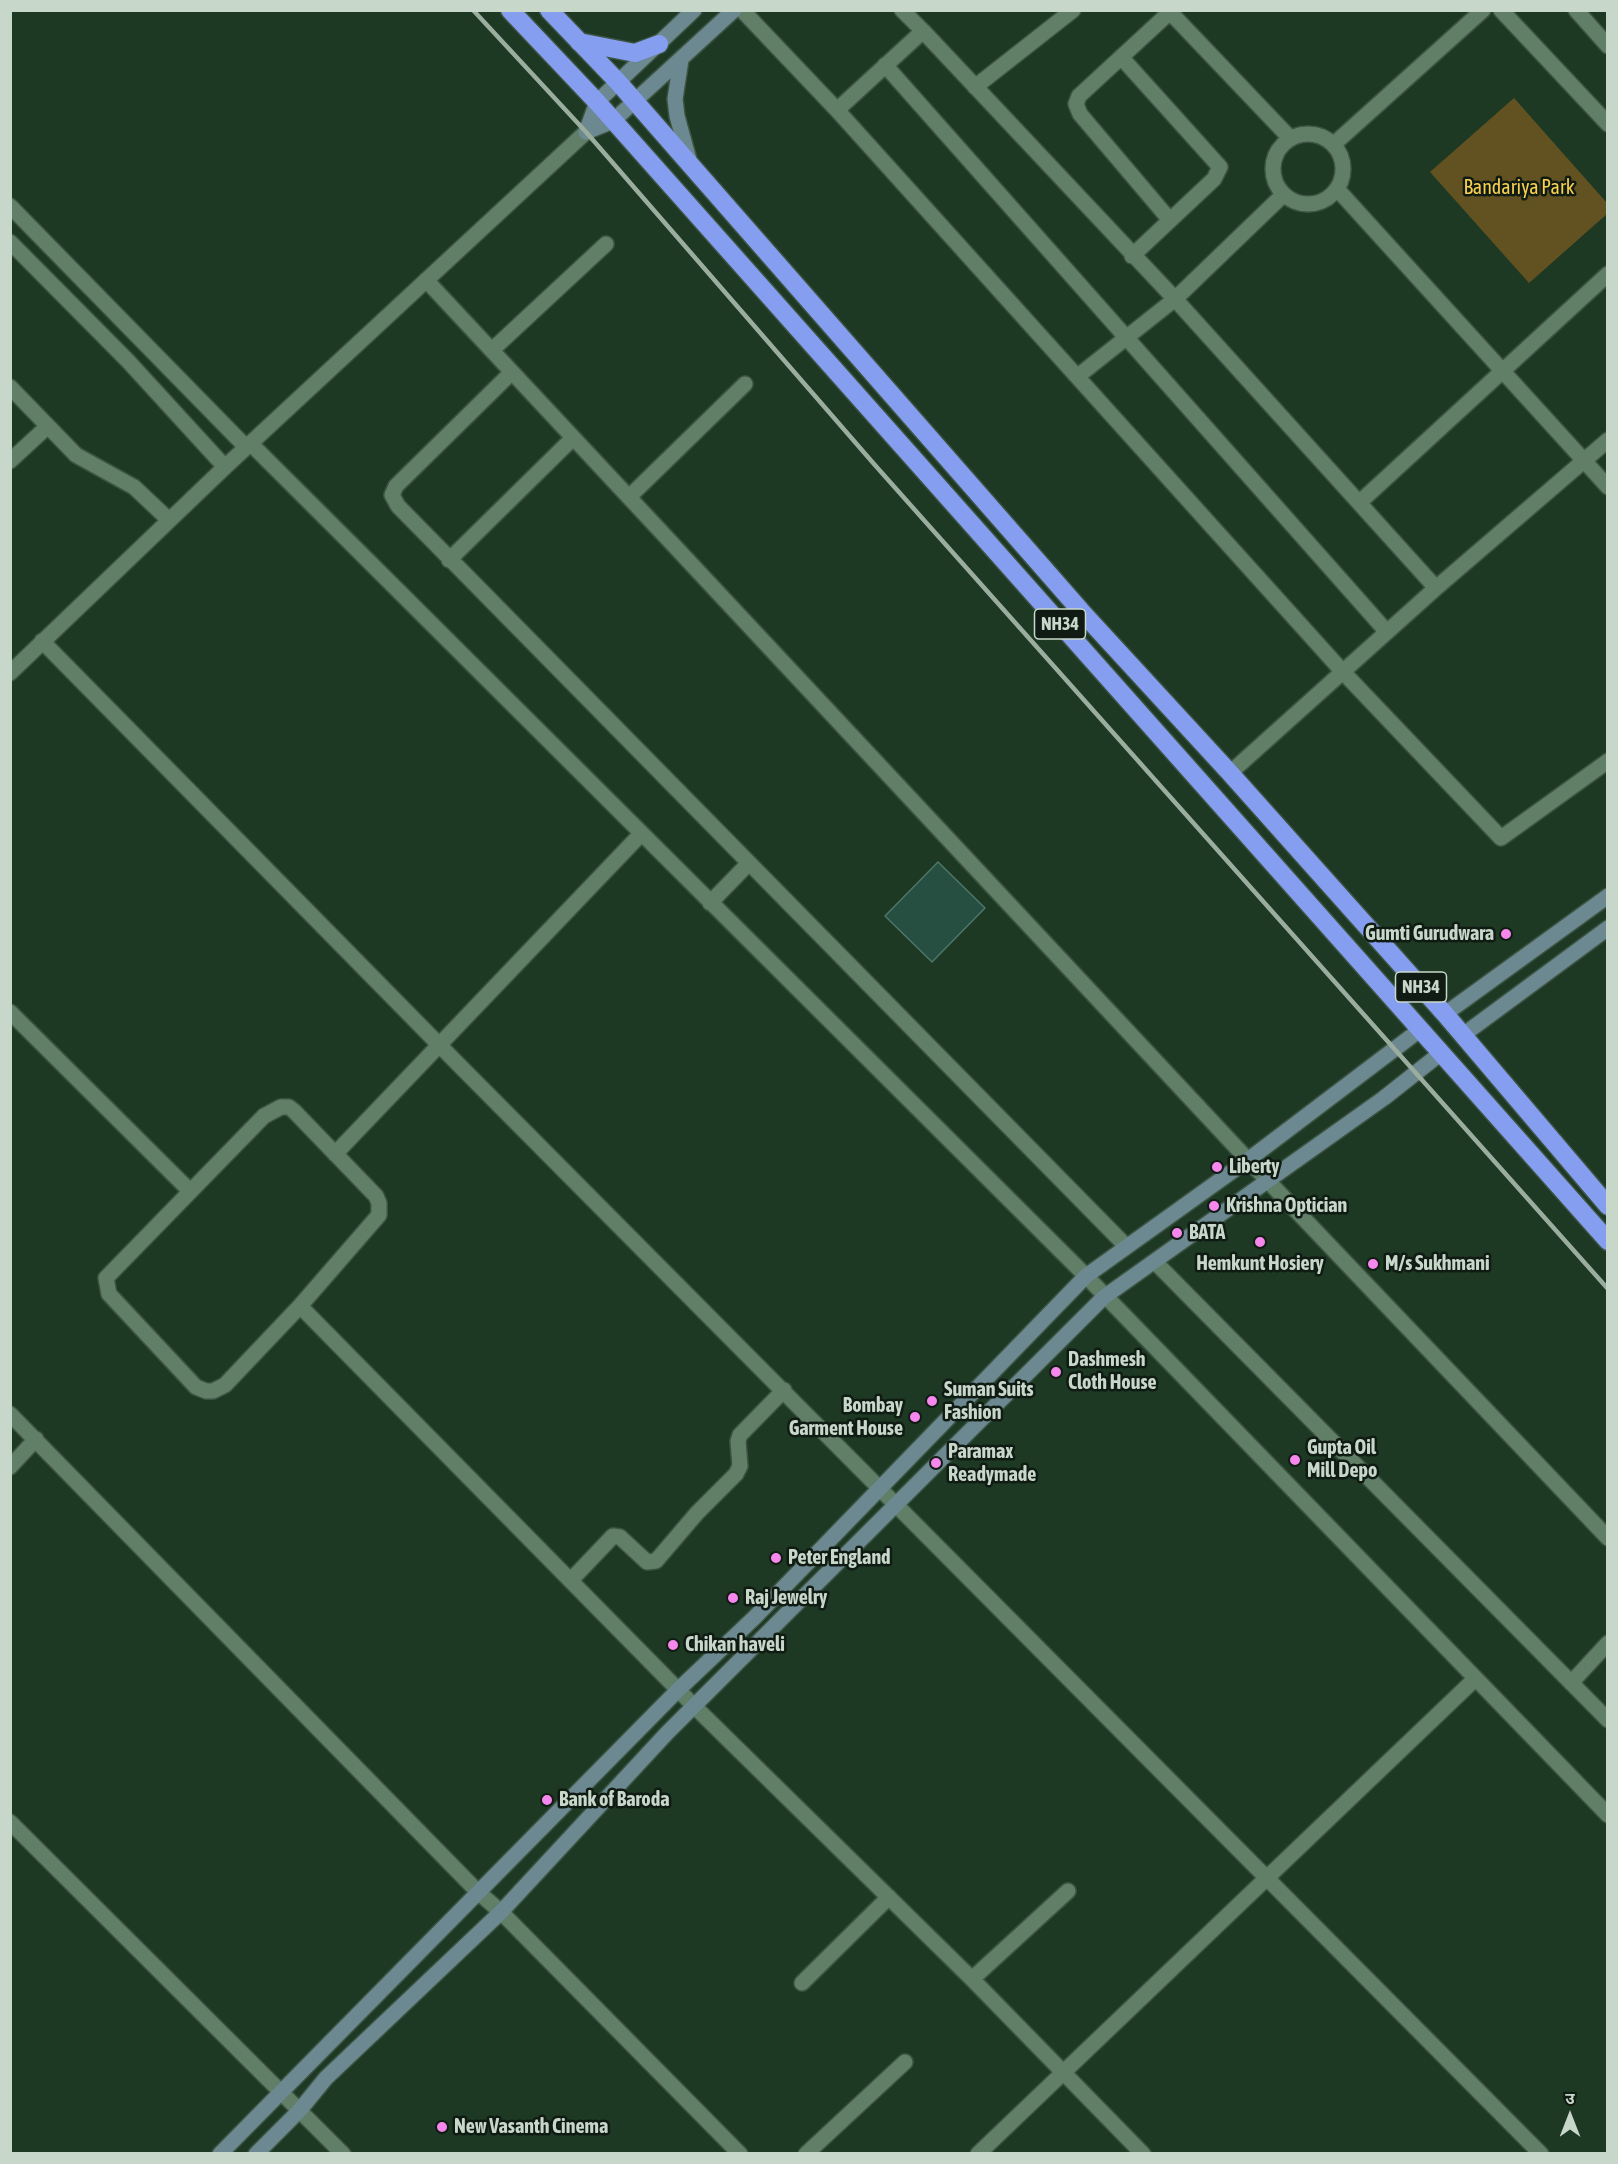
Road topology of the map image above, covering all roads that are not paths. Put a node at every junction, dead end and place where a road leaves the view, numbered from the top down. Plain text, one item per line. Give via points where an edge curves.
1 (510, 10) edge
2 (549, 10) edge
3 (694, 10) edge
4 (734, 10) edge
5 (742, 10) edge
6 (902, 10) edge
7 (1073, 10) edge
8 (1483, 10) edge
9 (1501, 10) edge
10 (1576, 10) edge
11 (1169, 11) edge
12 (923, 32) junction
13 (577, 41) junction
14 (659, 44) junction
15 (1608, 46) edge
16 (1121, 57) junction
17 (681, 60) junction
18 (885, 65) junction
19 (618, 82) junction
20 (975, 87) junction
21 (597, 102) junction
22 (635, 102) junction
23 (837, 110) junction
24 (613, 121) junction
25 (1608, 124) edge
26 (586, 132) junction
27 (1290, 138) junction
28 (1334, 144) junction
29 (690, 165) junction
30 (1338, 190) junction
31 (1283, 195) junction
32 (10, 207) edge
33 (1169, 219) junction
34 (10, 242) edge
35 (606, 244) dead end
36 (1132, 256) junction
37 (1608, 274) edge
38 (426, 280) junction
39 (1175, 299) junction
40 (1127, 337) junction
41 (492, 350) junction
42 (1501, 370) junction
43 (512, 372) junction
44 (1078, 376) junction
45 (745, 384) dead end
46 (10, 387) edge
47 (48, 426) junction
48 (573, 438) junction
49 (1608, 440) edge
50 (248, 445) junction
51 (10, 461) edge
52 (1585, 462) junction
53 (225, 467) junction
54 (1608, 487) edge
55 (629, 497) junction
56 (1360, 502) junction
57 (169, 520) junction
58 (449, 560) junction
59 (1048, 574) junction
60 (1436, 588) junction
61 (1029, 590) junction
62 (1387, 632) junction
63 (42, 641) junction
64 (1343, 672) junction
65 (10, 674) edge
66 (1608, 761) edge
67 (1230, 773) junction
68 (641, 834) junction
69 (748, 864) junction
70 (1608, 896) edge
71 (710, 903) junction
72 (1608, 928) edge
73 (10, 1012) edge
74 (1444, 1014) junction
75 (1421, 1029) junction
76 (1462, 1035) junction
77 (439, 1045) junction
78 (1441, 1053) junction
79 (335, 1154) junction
80 (1248, 1160) junction
81 (1269, 1181) junction
82 (190, 1191) junction
83 (1608, 1206) edge
84 (1608, 1241) edge
85 (1126, 1246) junction
86 (1155, 1262) junction
87 (1086, 1276) junction
88 (1104, 1297) junction
89 (300, 1306) junction
90 (784, 1390) junction
91 (10, 1414) edge
92 (36, 1439) junction
93 (10, 1467) edge
94 (881, 1488) junction
95 (896, 1503) junction
96 (1608, 1538) edge
97 (572, 1579) junction
98 (1608, 1643) edge
99 (1475, 1679) junction
100 (1571, 1683) junction
101 (679, 1689) junction
102 (695, 1707) junction
103 (1608, 1720) edge
104 (1608, 1815) edge
105 (10, 1822) edge
106 (1268, 1879) junction
107 (1068, 1891) dead end
108 (478, 1892) junction
109 (889, 1897) junction
110 (501, 1912) junction
111 (972, 1979) junction
112 (802, 1983) dead end
113 (905, 2062) dead end
114 (1062, 2072) junction
115 (280, 2092) junction
116 (299, 2111) junction
117 (220, 2154) edge
118 (256, 2154) edge
119 (343, 2154) edge
120 (740, 2154) edge
121 (806, 2154) edge
122 (978, 2154) edge
123 (1143, 2154) edge
124 (1541, 2154) edge

1 - 21 highway, NH34
2 - 13 highway, NH34
3 - 14 street
4 - 17 street
5 - 23 street
6 - 12 street
7 - 20 street
8 - 28 street
9 - 25 street
10 - 15 street
11 - 16 street
11 - 27 street
12 - 18 street
12 - 20 street
13 - 14 highway via 635,53
13 - 19 highway, NH34
14 - 19 street
16 - 33 street via 1079,96 1077,108
16 - 33 street via 1220,167 1214,179
17 - 22 street
17 - 29 street via 675,99
18 - 23 street
18 - 40 street
19 - 21 street
19 - 22 highway, NH34
20 - 36 street
21 - 24 highway, NH34
21 - 26 street
22 - 24 street
22 - 29 highway, NH34
23 - 44 street
24 - 26 street
24 - 61 highway, NH34
26 - 38 street
27 - 28 street via 1305,133 1321,135
27 - 31 street via 1278,149 1272,165 1274,181
28 - 30 street via 1344,166
29 - 59 highway, NH34
30 - 31 street via 1322,203 1302,205
30 - 42 street
31 - 39 street
32 - 50 street
33 - 36 street
34 - 53 street via 128,361
35 - 41 street
36 - 39 street
37 - 42 street
38 - 41 street
38 - 50 street
39 - 40 street
39 - 56 street
40 - 44 street
40 - 62 street
41 - 43 street
42 - 52 street
42 - 56 street
43 - 48 street
43 - 58 street via 392,490 393,500
44 - 64 street
45 - 55 street
46 - 47 street
47 - 51 street
47 - 57 street via 76,455 134,487
48 - 55 street
48 - 58 street
49 - 52 street
50 - 53 street
50 - 68 street
52 - 54 street
52 - 60 street
53 - 57 street
55 - 80 street
56 - 60 street
57 - 63 street
58 - 69 street
59 - 61 highway
59 - 67 highway, NH34
60 - 62 street
61 - 75 highway, NH34
62 - 64 street
63 - 65 street
63 - 77 street
64 - 66 street via 1501,838
64 - 67 street
67 - 74 highway, NH34
68 - 71 street
68 - 77 street
69 - 71 street
69 - 85 street
70 - 74 street
71 - 87 street
72 - 76 street
73 - 82 street
74 - 76 highway, NH34
75 - 78 highway, NH34
75 - 80 street
76 - 83 highway, NH34
77 - 79 street
77 - 90 street
78 - 81 street
78 - 84 highway, NH34
79 - 82 street via 294,1111 281,1107 264,1116
79 - 89 street via 376,1196 379,1215
80 - 81 street
80 - 85 street
81 - 86 street
81 - 96 street
82 - 89 street via 109,1273 106,1283 109,1294 196,1387 213,1391 225,1385
85 - 87 street
86 - 88 street
86 - 100 street
87 - 88 street
87 - 94 street
88 - 95 street
88 - 99 street
89 - 97 street
90 - 94 street
90 - 97 street via 740,1435 740,1466 736,1474 656,1561 647,1562 620,1537 613,1536
91 - 92 street
92 - 93 street
92 - 108 street
94 - 95 street
94 - 101 street
95 - 102 street
95 - 106 street
97 - 101 street
98 - 100 street
99 - 104 street
99 - 106 street
100 - 103 street
101 - 102 street
101 - 108 street
102 - 109 street
102 - 110 street
105 - 115 street
106 - 114 street
106 - 124 street
107 - 111 street
108 - 110 street
108 - 115 street
109 - 111 street
109 - 112 street
110 - 116 street via 326,2078
110 - 120 street
111 - 114 street
113 - 121 street
114 - 122 street
114 - 123 street
115 - 116 street
115 - 117 street
116 - 118 street
116 - 119 street

